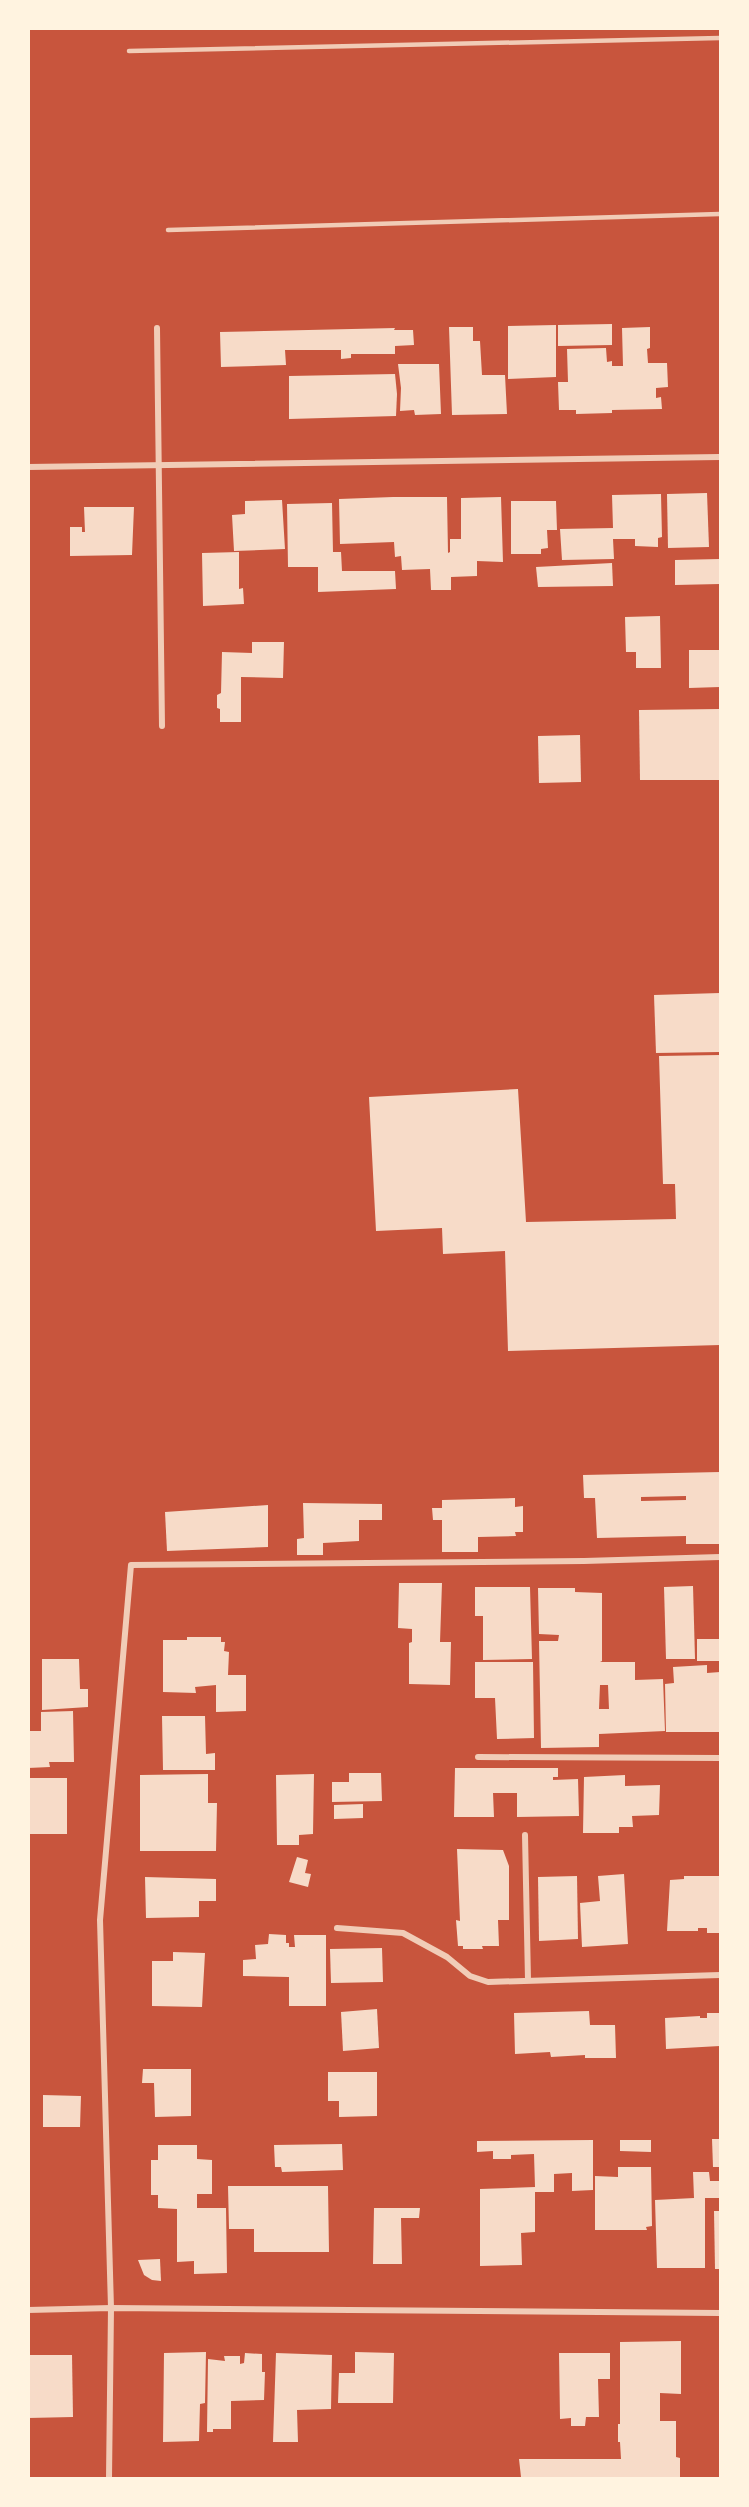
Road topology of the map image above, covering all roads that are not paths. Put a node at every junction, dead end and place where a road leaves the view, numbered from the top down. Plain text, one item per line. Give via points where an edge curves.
1 (720, 38) edge
2 (129, 51) dead end
3 (720, 214) edge
4 (168, 230) dead end
5 (157, 328) dead end
6 (720, 457) edge
7 (157, 464) junction
8 (28, 467) edge
9 (162, 726) dead end
10 (720, 1557) edge
11 (478, 1757) dead end
12 (720, 1758) edge
13 (525, 1835) dead end
14 (337, 1928) dead end
15 (720, 1975) edge
16 (528, 1980) junction
17 (111, 2308) junction
18 (28, 2310) edge
19 (720, 2313) edge
20 (109, 2478) edge

1 - 2 lane
3 - 4 lane
5 - 7 street
6 - 7 street
7 - 8 street
7 - 9 street
10 - 17 street via 131,1565 100,1920
11 - 12 street
13 - 16 street
14 - 16 street via 403,1933 447,1957 470,1976 488,1982
15 - 16 street
17 - 18 street
17 - 19 street
17 - 20 street

